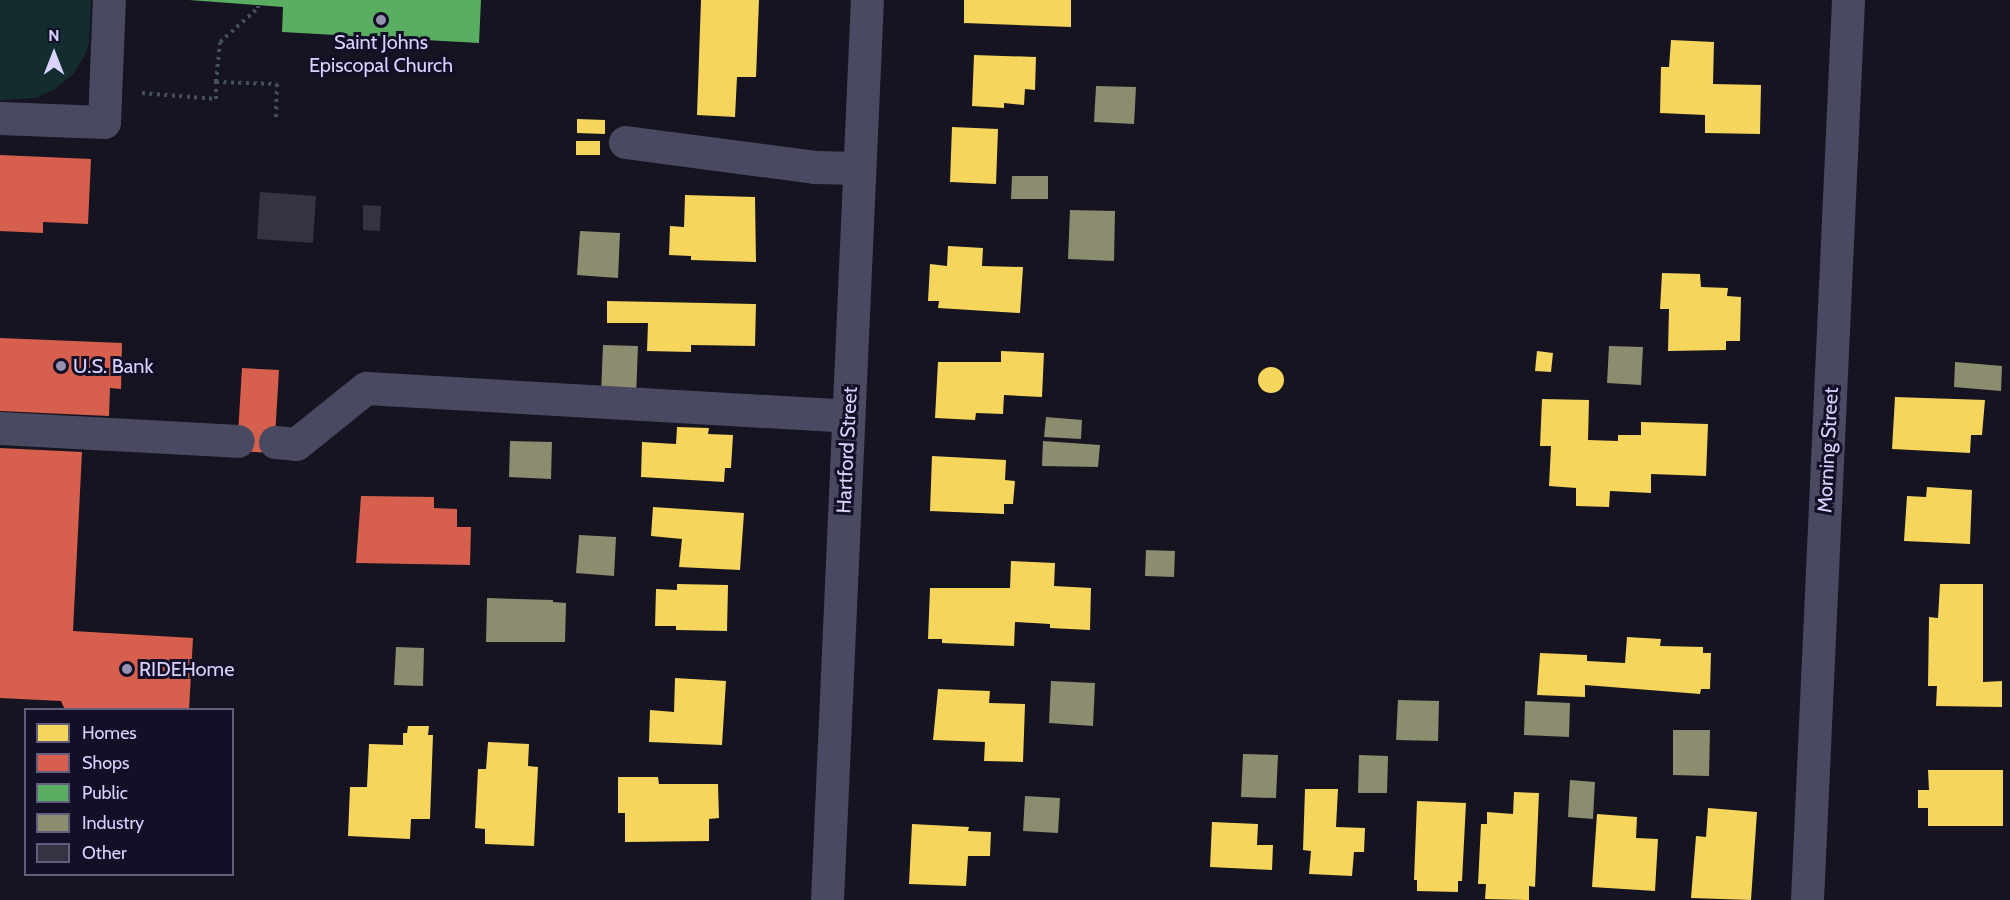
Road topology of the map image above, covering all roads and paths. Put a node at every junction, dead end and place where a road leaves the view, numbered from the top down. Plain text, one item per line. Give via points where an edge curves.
1 (109, 0) edge
2 (867, 0) edge
3 (1848, 0) edge
4 (258, 6) dead end
5 (216, 82) junction
6 (141, 93) dead end
7 (0, 117) edge
8 (276, 118) dead end
9 (625, 142) dead end
10 (859, 168) junction
11 (848, 416) junction
12 (0, 428) edge
13 (238, 441) dead end
14 (275, 442) dead end
15 (827, 900) edge
16 (1807, 900) edge

1 - 7 street via 104,122
2 - 10 street, Hartford Street
3 - 16 street, Morning Street
4 - 5 path via 220,42
5 - 6 path via 216,99
5 - 8 path via 277,84
9 - 10 street via 814,167
10 - 11 street, Hartford Street
11 - 14 street via 366,388 296,444
11 - 15 street, Hartford Street
12 - 13 street

